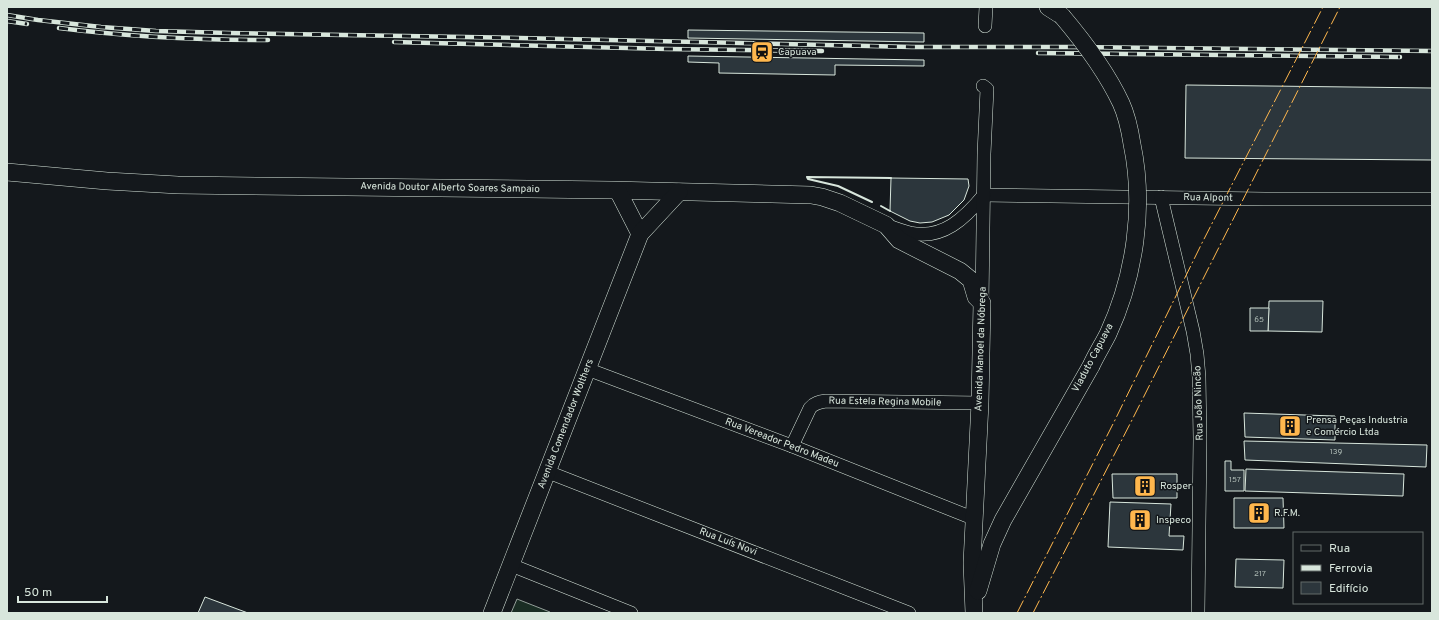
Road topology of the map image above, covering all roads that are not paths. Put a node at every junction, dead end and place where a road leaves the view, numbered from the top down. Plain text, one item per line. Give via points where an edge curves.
1 (986, 7) edge
2 (1055, 10) edge
3 (985, 26) dead end
4 (983, 86) dead end
5 (7, 172) edge
6 (618, 190) junction
7 (679, 192) junction
8 (984, 195) junction
9 (1161, 197) junction
10 (1432, 199) edge
11 (886, 225) junction
12 (640, 234) junction
13 (982, 303) junction
14 (588, 369) junction
15 (980, 403) junction
16 (792, 446) junction
17 (548, 472) junction
18 (975, 519) junction
19 (511, 565) junction
20 (974, 609) edge
21 (492, 613) edge
22 (631, 613) edge
23 (909, 613) edge
24 (1198, 613) edge

1 - 3 street
2 - 20 main road, Viaduto Capuava, bridge via 1078,35 1095,59 1121,104 1131,136 1139,200 1131,266 1119,308 1108,333 992,544
4 - 8 street, Avenida Manoel da Nóbrega via 987,89
5 - 6 main road, Avenida Doutor Alberto Soares Sampaio via 178,185
6 - 7 main road, Avenida Doutor Alberto Soares Sampaio
6 - 12 main road
7 - 11 main road, Avenida Doutor Alberto Soares Sampaio via 811,194 840,203
7 - 12 main road, Avenida Comendador Wolthers
8 - 9 street, Rua Alpont
8 - 11 street, Avenida Doutor Alberto Soares Sampaio via 962,220 931,233 911,233
8 - 13 street, Avenida Manoel da Nóbrega
9 - 10 street, Rua Alpont
9 - 24 street, Rua João Nincão via 1198,361
11 - 13 main road, Avenida Doutor Alberto Soares Sampaio via 899,240 960,271 971,280 976,297
12 - 14 main road, Avenida Comendador Wolthers
13 - 15 main road, Avenida Manoel da Nóbrega
14 - 16 street, Rua Vereador Pedro Madeu
14 - 17 main road, Avenida Comendador Wolthers
15 - 16 street, Rua Estela Regina Mobile via 819,402 810,408
15 - 18 main road, Avenida Manoel da Nóbrega
16 - 18 street, Rua Vereador Pedro Madeu
17 - 19 main road, Avenida Comendador Wolthers
17 - 23 street, Rua Luís Novi
18 - 20 main road, Avenida Manoel da Nóbrega via 972,563
19 - 21 main road, Avenida Comendador Wolthers
19 - 22 street

